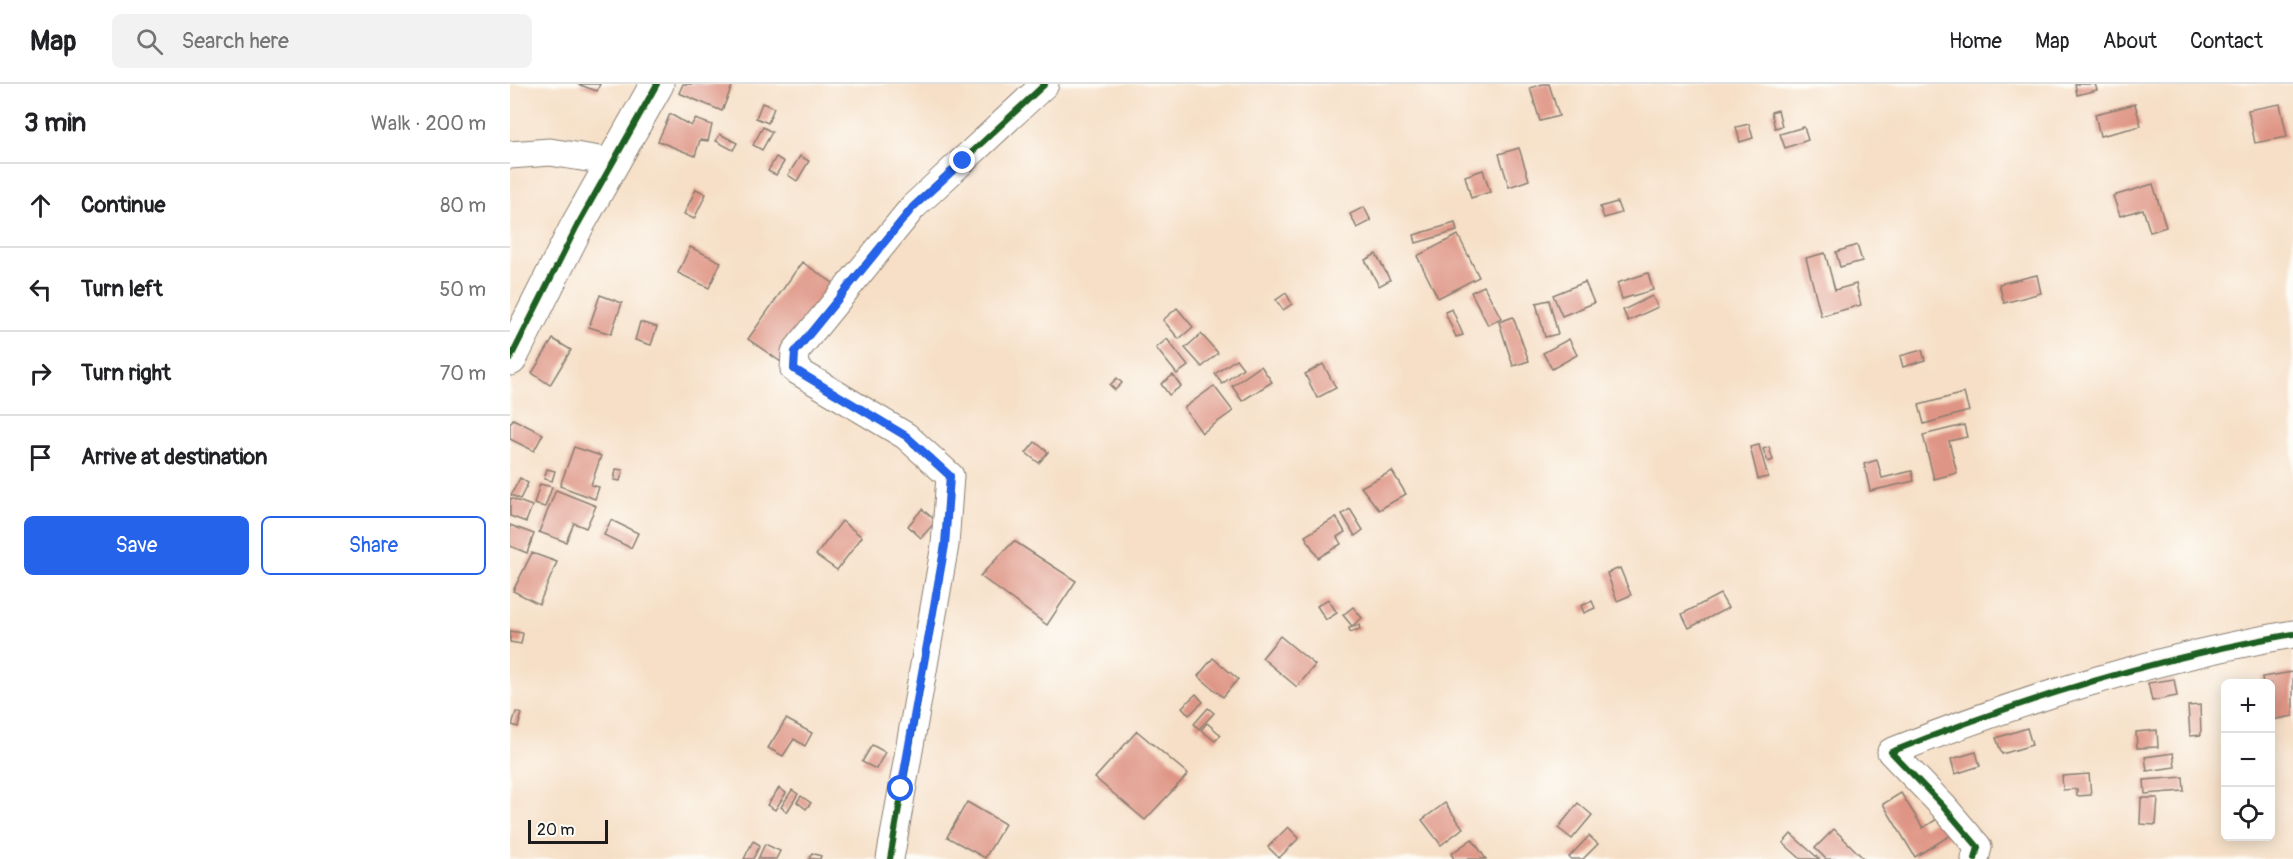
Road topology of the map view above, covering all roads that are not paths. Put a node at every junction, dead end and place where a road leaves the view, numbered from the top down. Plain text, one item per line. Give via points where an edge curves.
1 (657, 84) edge
2 (1046, 84) edge
3 (510, 155) edge
4 (613, 162) junction
5 (510, 359) edge
6 (2293, 634) edge
7 (890, 859) edge
8 (1975, 859) edge

1 - 4 street
2 - 7 street via 913,207 795,352 794,369 906,436 950,476 945,545
3 - 4 street via 550,152
4 - 5 street
6 - 8 street via 2239,644 2083,685 1891,752 1978,847

